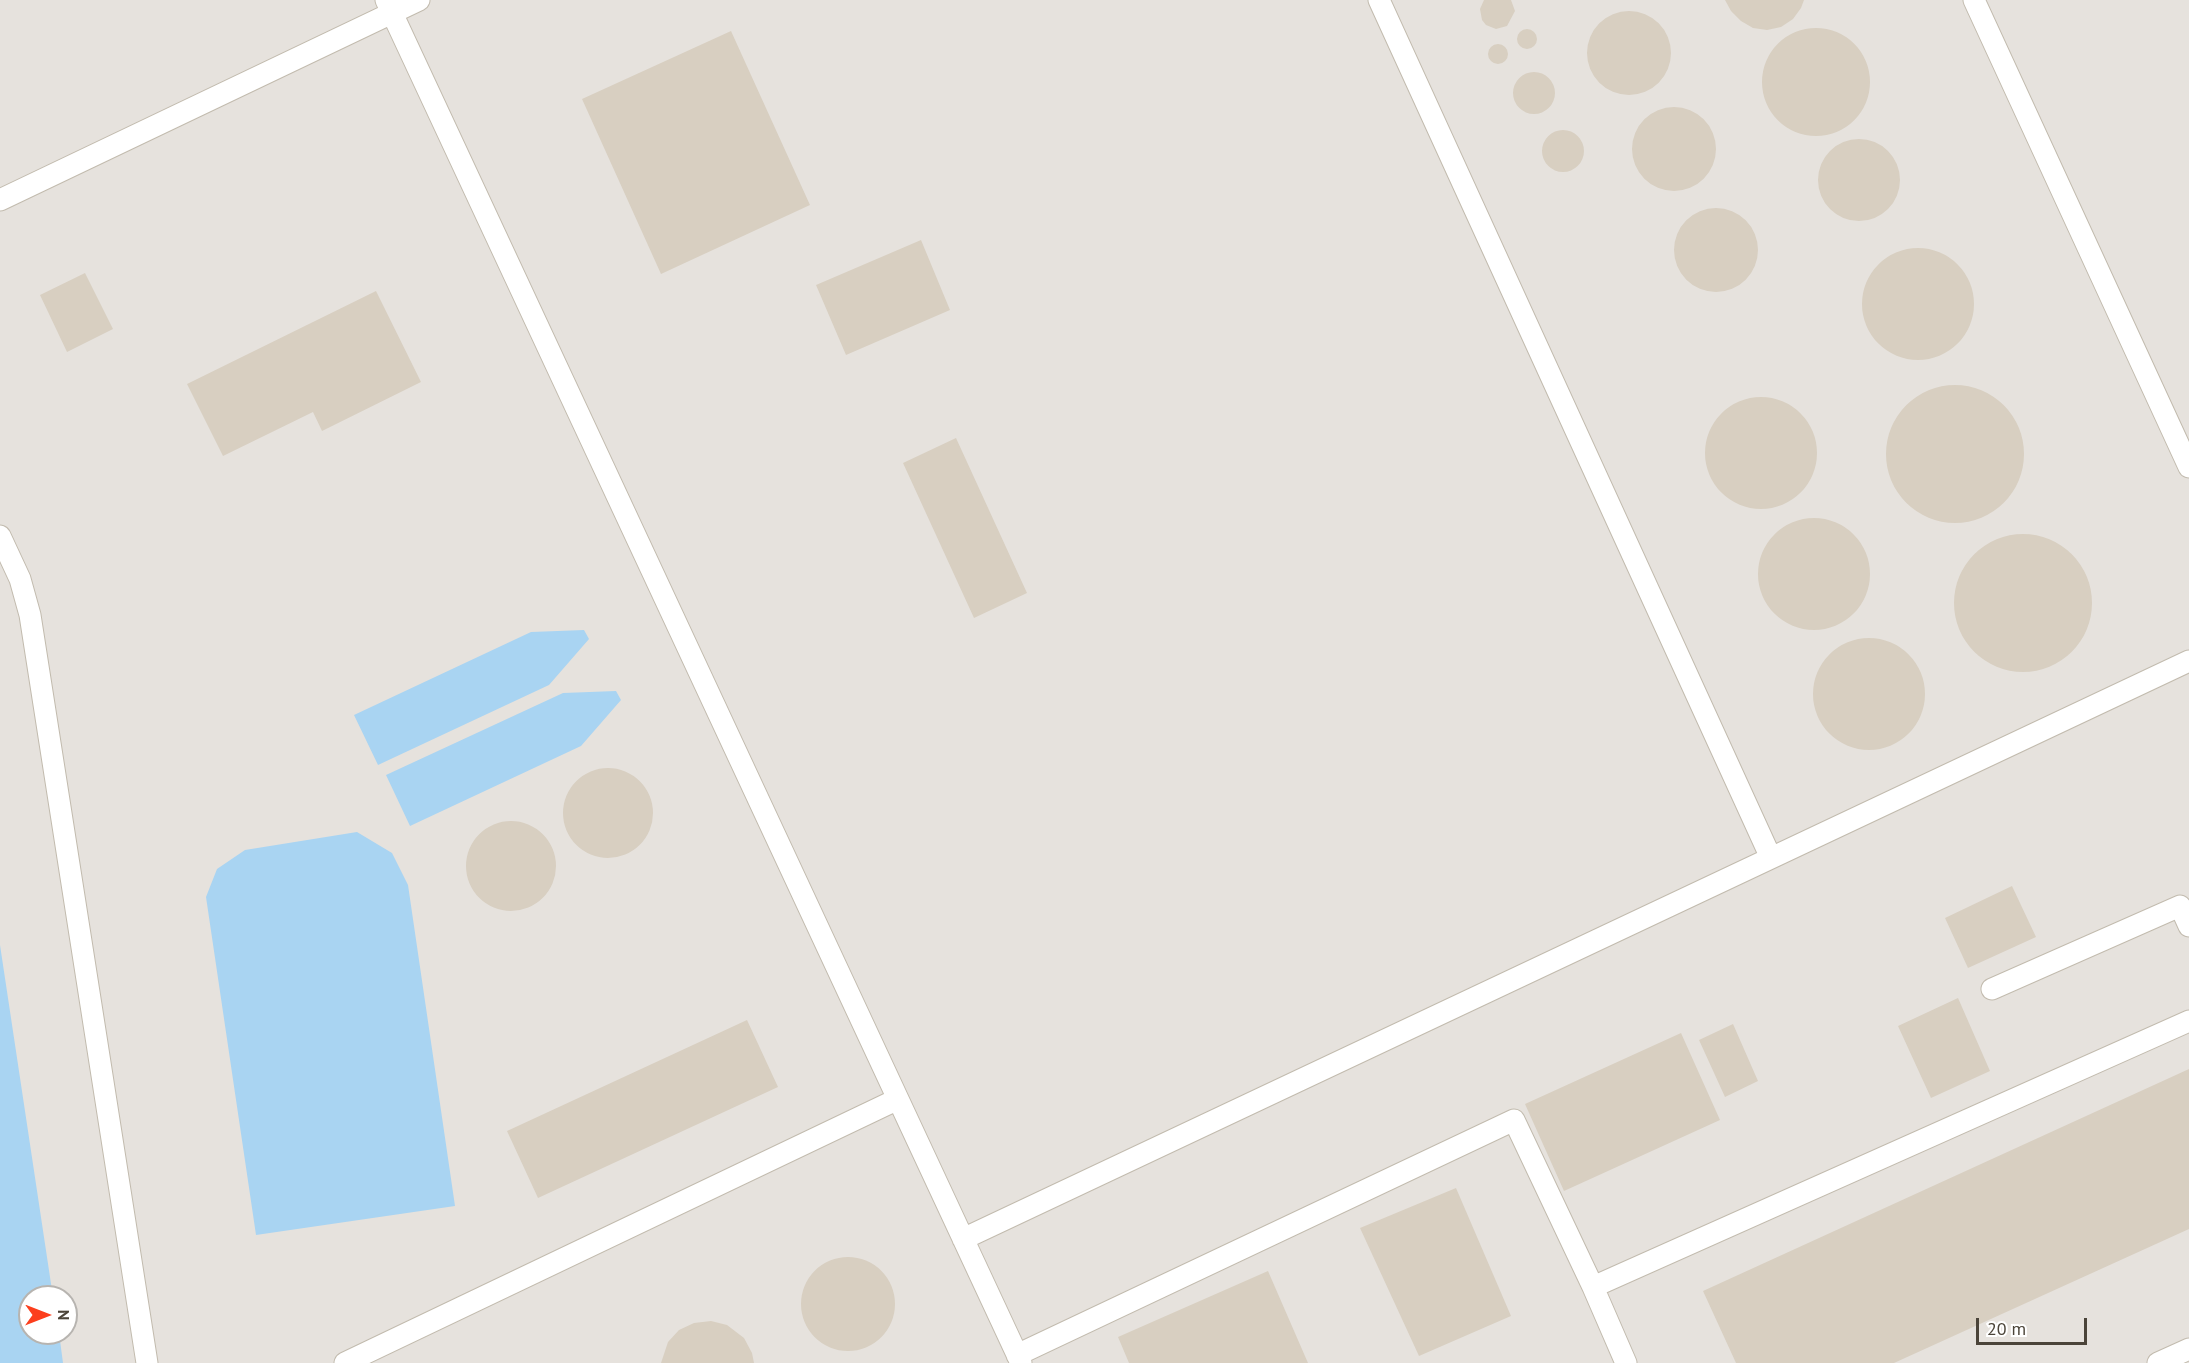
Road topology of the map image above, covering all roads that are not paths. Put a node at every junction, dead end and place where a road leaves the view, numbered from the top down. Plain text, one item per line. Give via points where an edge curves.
1 (419, 0) edge
2 (1379, 0) edge
3 (1974, 0) edge
4 (389, 6) edge
5 (0, 200) edge
6 (2189, 467) edge
7 (0, 536) edge
8 (2189, 661) edge
9 (1771, 858) junction
10 (2189, 926) edge
11 (1992, 988) dead end
12 (2189, 1021) edge
13 (898, 1099) junction
14 (963, 1239) junction
15 (1593, 1287) junction
16 (2189, 1349) edge
17 (1019, 1359) edge
18 (147, 1363) edge
19 (345, 1363) edge
20 (1626, 1363) edge
21 (2158, 1363) edge

1 - 4 lane
2 - 9 lane
3 - 6 lane
4 - 5 lane
4 - 13 lane
7 - 18 lane via 20,579 30,615
8 - 9 lane
9 - 14 lane
10 - 11 lane via 2180,906
12 - 15 lane
13 - 14 lane
13 - 19 lane
14 - 17 lane
15 - 17 lane via 1514,1120
15 - 20 lane
16 - 21 lane

